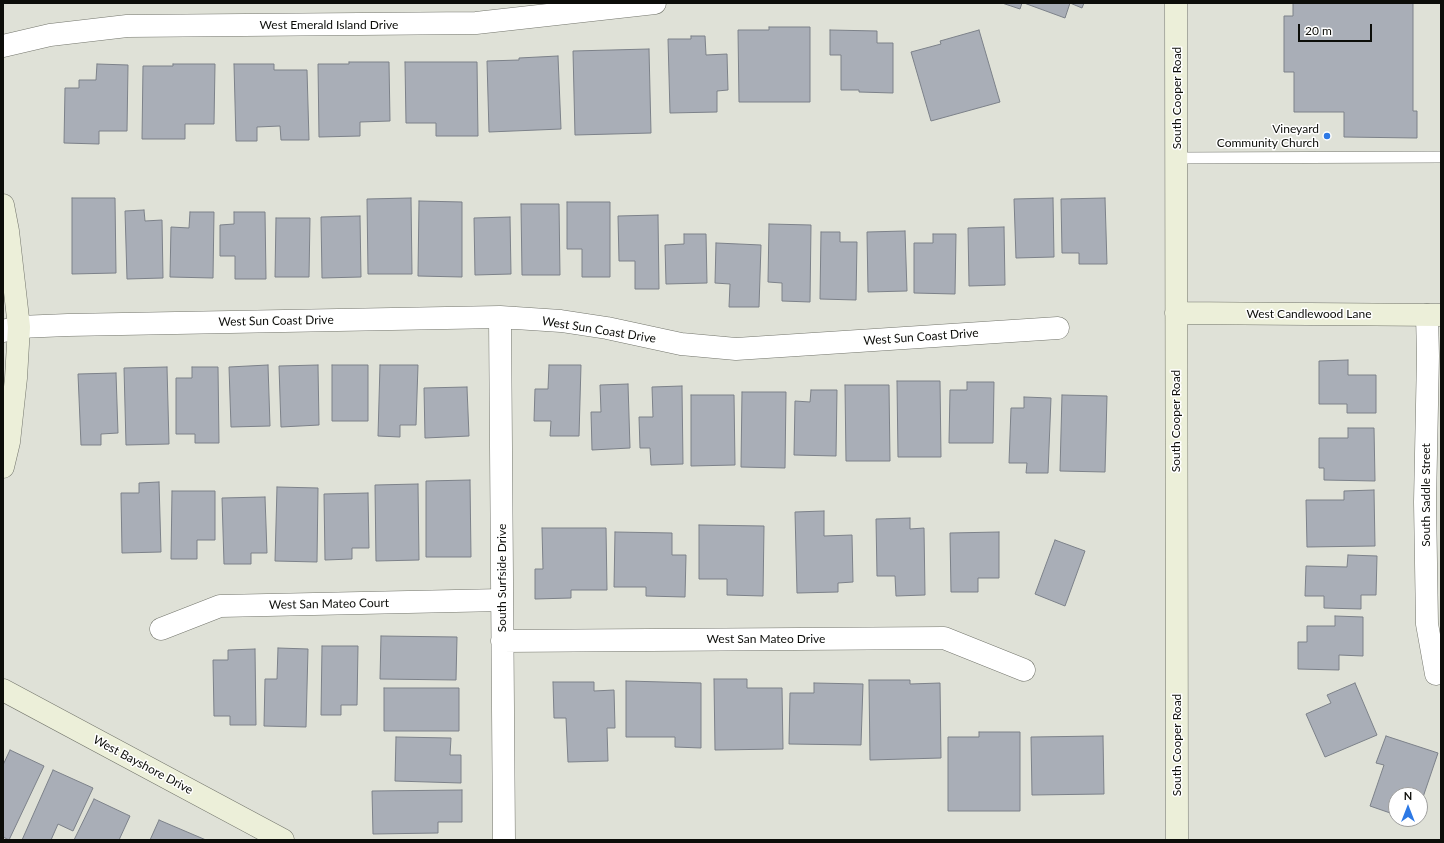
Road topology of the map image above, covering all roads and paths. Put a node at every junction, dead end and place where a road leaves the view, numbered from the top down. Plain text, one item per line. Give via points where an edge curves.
1 (655, 3) edge
2 (1176, 3) edge
3 (3, 46) edge
4 (1441, 157) edge
5 (1177, 158) junction
6 (3, 206) edge
7 (1176, 313) junction
8 (1434, 315) edge
9 (500, 317) junction
10 (1058, 328) dead end
11 (11, 329) edge
12 (3, 467) edge
13 (1433, 502) edge
14 (502, 600) junction
15 (161, 629) dead end
16 (502, 641) junction
17 (1024, 670) dead end
18 (1436, 674) dead end
19 (3, 690) edge
20 (282, 840) edge
21 (504, 840) edge
22 (1177, 840) edge

1 - 3 street, West Emerald Island Drive via 476,23 127,26 50,35
2 - 5 main road, South Cooper Road
4 - 5 lane
5 - 7 main road, South Cooper Road
6 - 11 main road via 10,245
7 - 8 main road, West Candlewood Lane
7 - 22 main road, South Cooper Road
8 - 13 street, South Saddle Street via 1428,356
9 - 10 street, West Sun Coast Drive via 561,321 681,344 736,349
9 - 11 street, West Sun Coast Drive via 68,325
9 - 14 street, South Surfside Drive
11 - 12 main road via 16,378
13 - 18 street, South Saddle Street via 1427,624
14 - 15 street, West San Mateo Court via 220,606
14 - 16 street, South Surfside Drive
16 - 17 street, West San Mateo Drive via 944,638
16 - 21 street, South Surfside Drive
19 - 20 main road, West Bayshore Drive

